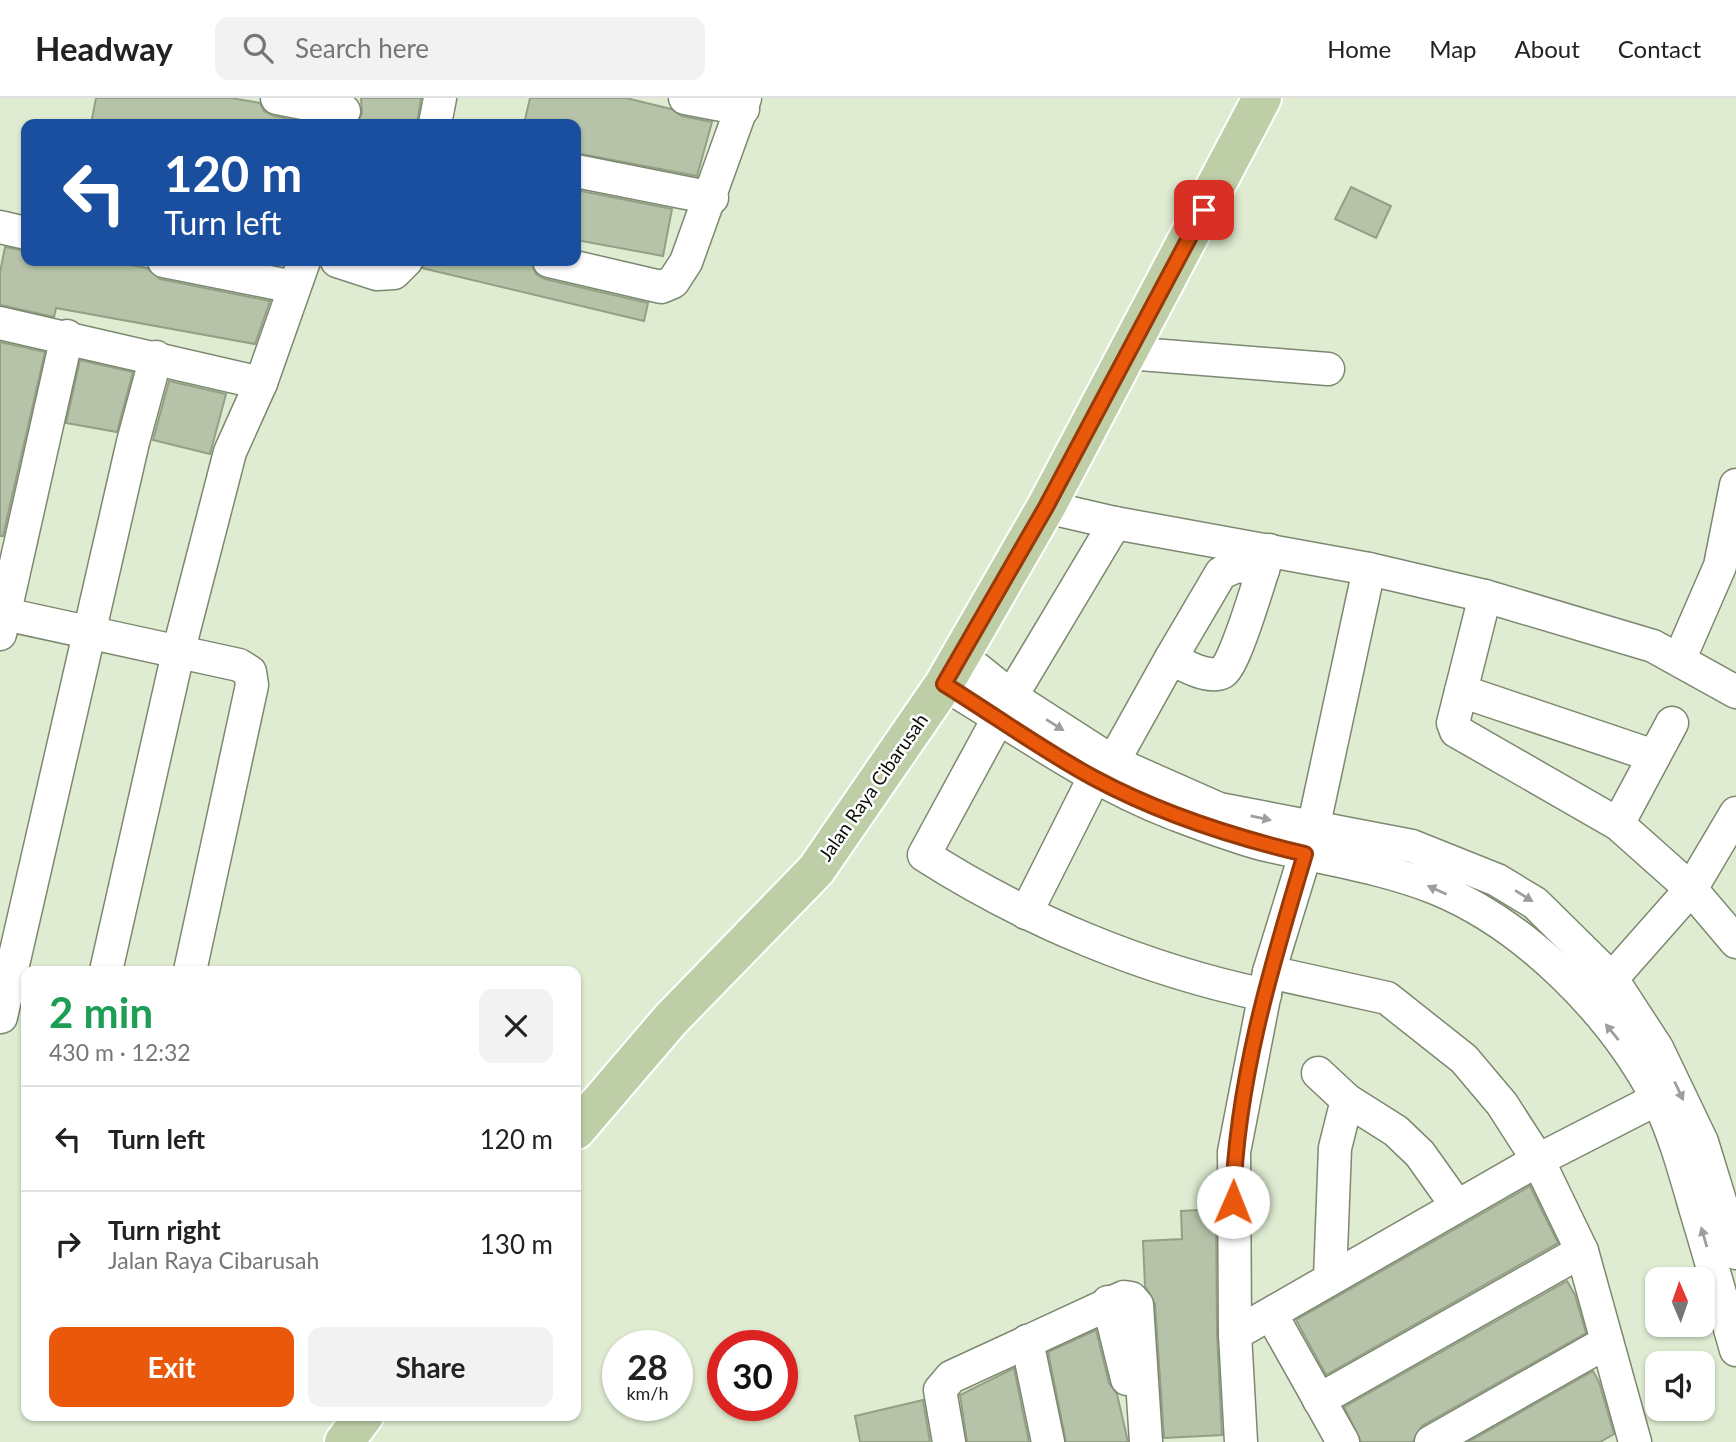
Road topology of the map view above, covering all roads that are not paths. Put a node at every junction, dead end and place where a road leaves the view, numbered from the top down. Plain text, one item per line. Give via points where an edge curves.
1 (277, 98) edge
2 (440, 98) edge
3 (685, 98) edge
4 (1262, 98) edge
5 (744, 104) edge
6 (344, 111) edge
7 (436, 119) edge
8 (581, 172) edge
9 (712, 198) junction
10 (0, 227) edge
11 (21, 232) edge
12 (216, 266) edge
13 (352, 266) edge
14 (401, 266) edge
15 (571, 266) edge
16 (299, 274) edge
17 (0, 323) edge
18 (67, 336) junction
19 (1127, 353) junction
20 (156, 357) junction
21 (1328, 369) dead end
22 (261, 383) junction
23 (1736, 485) edge
24 (1046, 507) junction
25 (1115, 523) junction
26 (1266, 560) junction
27 (1369, 569) junction
28 (1728, 571) edge
29 (1485, 596) junction
30 (2, 620) edge
31 (90, 633) junction
32 (178, 653) junction
33 (1171, 658) junction
34 (1680, 658) junction
35 (952, 670) junction
36 (1461, 691) junction
37 (1736, 692) edge
38 (1005, 707) junction
39 (1672, 723) dead end
40 (1654, 756) junction
41 (1104, 770) junction
42 (1736, 813) edge
43 (1618, 824) junction
44 (1309, 841) junction
45 (1691, 889) junction
46 (1026, 913) junction
47 (1736, 942) edge
48 (107, 966) edge
49 (191, 966) edge
50 (1612, 979) junction
51 (1267, 984) junction
52 (1589, 1003) junction
53 (0, 1017) edge
54 (21, 1024) edge
55 (1318, 1073) dead end
56 (1657, 1098) junction
57 (1347, 1100) junction
58 (581, 1124) edge
59 (1538, 1160) junction
60 (1457, 1206) junction
61 (1733, 1237) edge
62 (1582, 1251) junction
63 (1330, 1278) junction
64 (1271, 1314) junction
65 (1235, 1334) junction
66 (1027, 1341) junction
67 (1607, 1342) junction
68 (1736, 1350) edge
69 (1320, 1400) junction
70 (360, 1421) edge
71 (1627, 1439) edge
72 (1239, 1441) edge
73 (345, 1442) edge
74 (949, 1442) edge
75 (1048, 1442) edge
76 (1145, 1442) edge
77 (1343, 1442) edge
78 (1431, 1442) edge

1 - 6 street
2 - 7 street
3 - 5 street
4 - 19 main road, Jalan Raya Cibarusah
5 - 9 street
8 - 9 street
9 - 15 street via 681,273 661,287
10 - 11 street
12 - 16 street
13 - 14 street via 377,274 394,273
16 - 22 street
17 - 18 street
18 - 20 street
18 - 30 street
19 - 21 street
19 - 24 main road, Jalan Raya Cibarusah
20 - 22 street
20 - 31 street
22 - 32 street via 230,452
23 - 28 street
24 - 25 street
24 - 35 main road, Jalan Raya Cibarusah
25 - 26 street
25 - 38 street
26 - 27 street
26 - 33 street via 1221,573
26 - 33 street via 1225,671 1205,673
27 - 29 street
27 - 44 street
28 - 34 street
29 - 34 street
29 - 36 street
30 - 31 street
31 - 32 street
31 - 53 street
32 - 48 street
32 - 49 street via 246,667 252,685
33 - 41 street
34 - 37 street
35 - 38 street
35 - 58 main road, Jalan Raya Cibarusah via 816,870 671,1019
36 - 40 street
36 - 43 street via 1453,723 1456,731
38 - 41 street
38 - 46 street via 925,855
39 - 40 street
40 - 43 street
41 - 44 street
41 - 46 street
42 - 45 street
43 - 45 street
44 -> 50 street via 1412,846 1497,880 1535,903
44 - 51 street
52 -> 44 street via 1542,954 1469,906
45 - 47 street
45 - 50 street
46 - 51 street via 1214,984
50 - 52 street
50 -> 61 street via 1677,1084 1702,1142
51 - 59 street via 1387,998 1464,1059 1502,1104
51 - 65 street via 1234,1152
56 -> 52 street
53 - 54 street
55 - 57 street
56 - 59 street
68 -> 56 street via 1681,1159
57 - 60 street via 1420,1154
57 - 63 street via 1335,1148
59 - 60 street
59 - 62 street
60 - 63 street
62 - 67 street
62 - 69 street
63 - 64 street
64 - 65 street
64 - 69 street
65 - 72 street
66 - 74 street via 944,1384 940,1400
66 - 75 street
66 - 76 street via 1108,1302 1124,1297 1135,1301
67 - 71 street
67 - 78 street
69 - 77 street
70 - 73 main road

